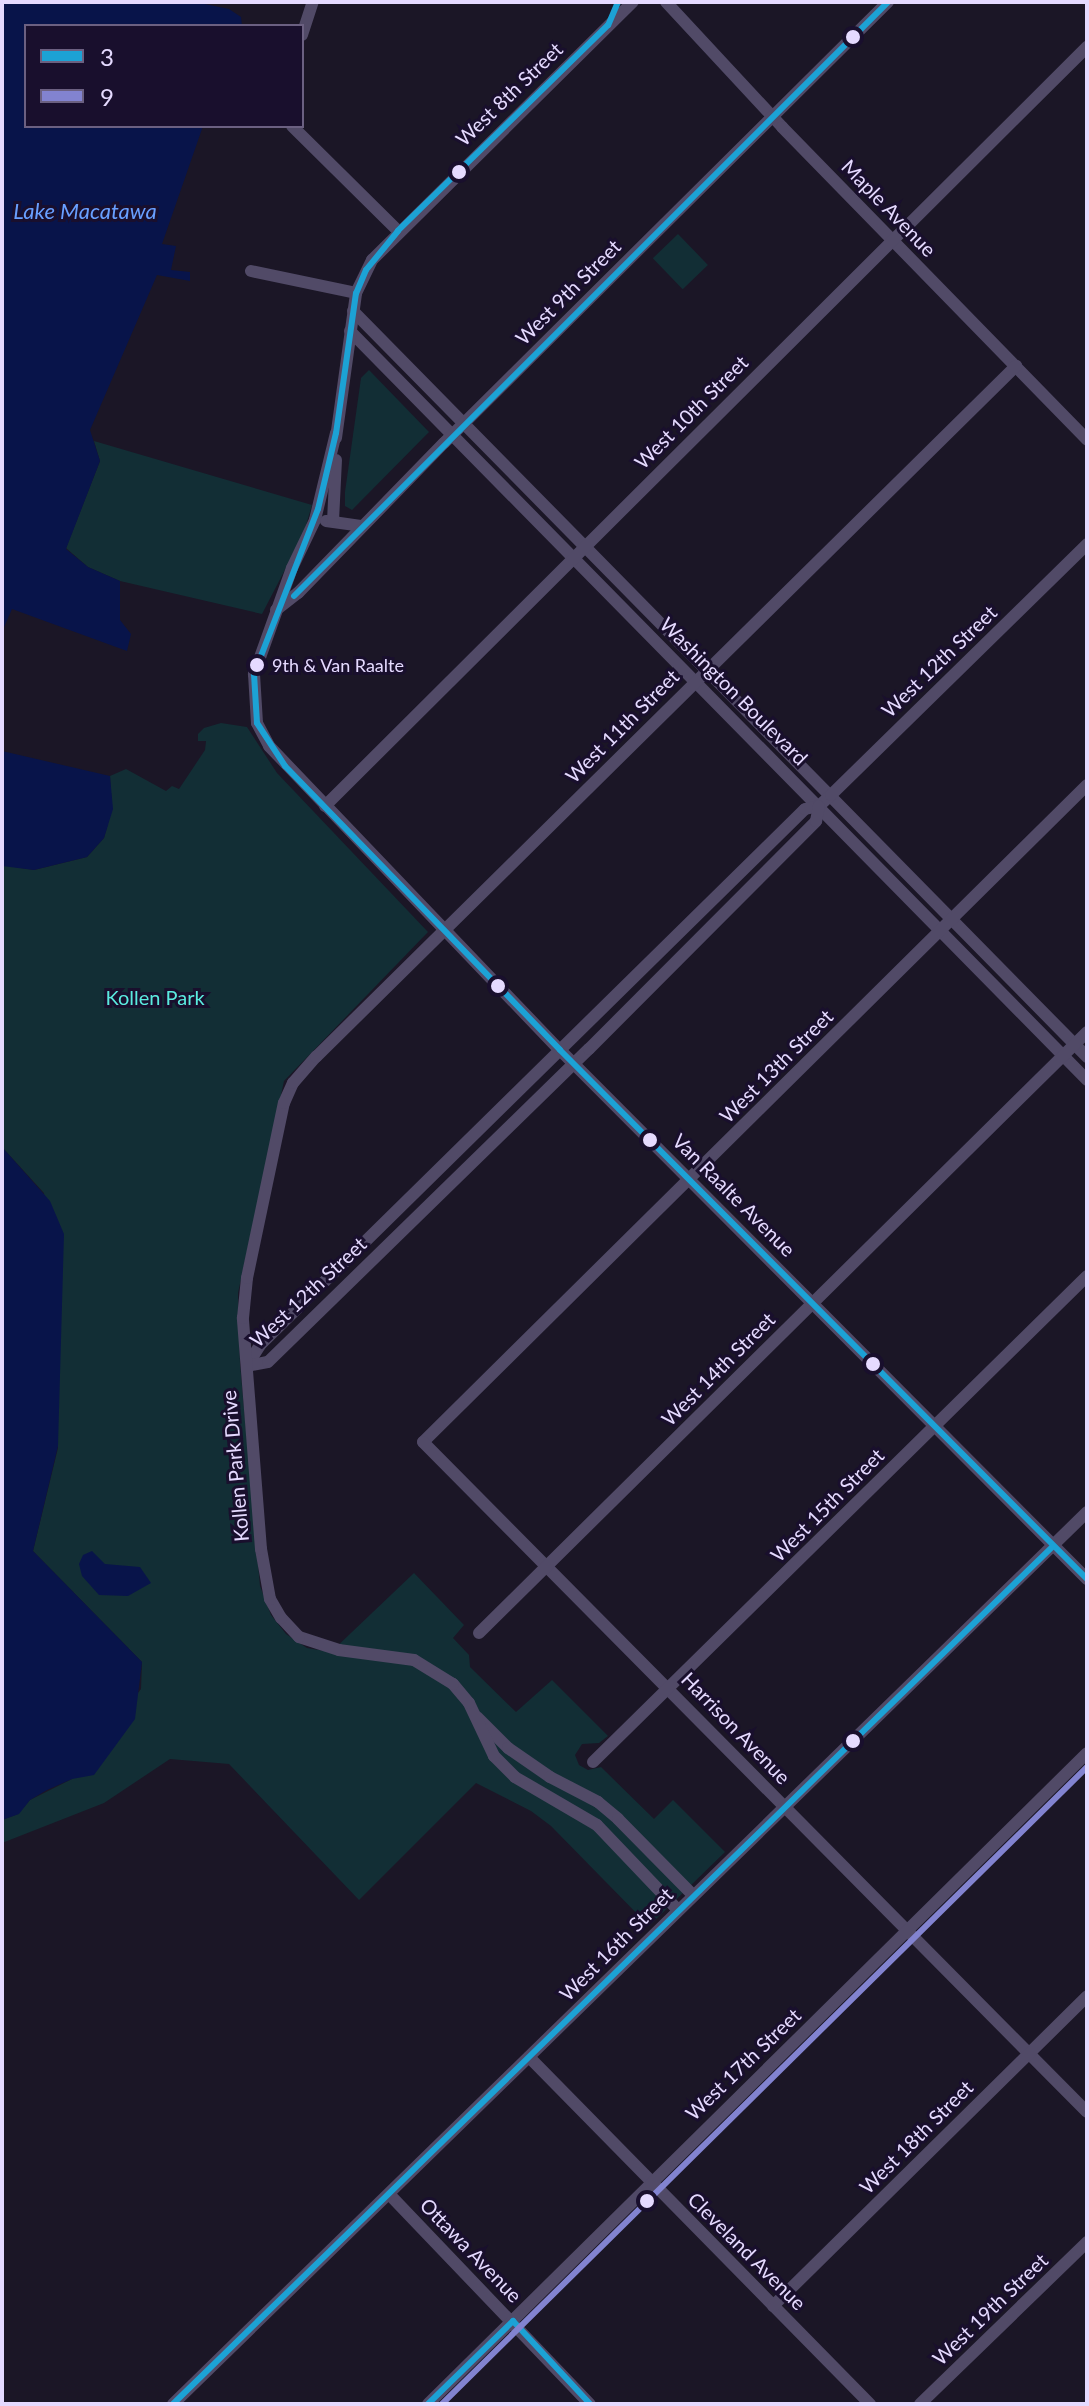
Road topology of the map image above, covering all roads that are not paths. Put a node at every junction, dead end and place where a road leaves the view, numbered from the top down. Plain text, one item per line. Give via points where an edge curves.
1 (313, 2) edge
2 (618, 2) edge
3 (633, 2) edge
4 (666, 2) edge
5 (888, 2) edge
6 (608, 25) junction
7 (304, 29) edge
8 (1087, 47) edge
9 (773, 116) junction
10 (294, 128) edge
11 (398, 231) junction
12 (892, 239) junction
13 (251, 271) dead end
14 (356, 293) junction
15 (353, 311) junction
16 (350, 331) junction
17 (1016, 366) junction
18 (464, 423) junction
19 (336, 433) junction
20 (453, 434) junction
21 (1087, 440) edge
22 (315, 520) junction
23 (333, 521) junction
24 (361, 526) junction
25 (1087, 544) edge
26 (584, 547) junction
27 (574, 557) junction
28 (276, 610) junction
29 (706, 671) junction
30 (696, 681) junction
31 (1087, 785) edge
32 (831, 795) junction
33 (325, 806) junction
34 (819, 806) junction
35 (952, 919) junction
36 (445, 929) junction
37 (941, 930) junction
38 (1087, 1032) edge
39 (1075, 1044) junction
40 (560, 1050) junction
41 (1063, 1056) junction
42 (1087, 1057) edge
43 (574, 1063) junction
44 (1087, 1080) edge
45 (293, 1083) joint
46 (691, 1179) junction
47 (1087, 1276) edge
48 (813, 1303) junction
49 (247, 1366) junction
50 (935, 1427) junction
51 (423, 1442) joint
52 (1087, 1512) edge
53 (1053, 1546) junction
54 (547, 1566) junction
55 (1087, 1579) edge
56 (479, 1633) dead end
57 (669, 1688) junction
58 (477, 1717) junction
59 (1087, 1753) edge
60 (593, 1762) dead end
61 (784, 1805) junction
62 (693, 1895) junction
63 (678, 1910) junction
64 (908, 1931) junction
65 (1087, 1996) edge
66 (1029, 2053) junction
67 (529, 2057) junction
68 (1087, 2112) edge
69 (651, 2182) junction
70 (389, 2194) junction
71 (1087, 2242) edge
72 (773, 2306) junction
73 (513, 2321) junction
74 (173, 2404) edge
75 (428, 2404) edge
76 (590, 2404) edge
77 (870, 2404) edge
78 (920, 2404) edge

1 - 7 street
2 - 6 street
3 - 6 street, West 8th Street
4 - 9 street, Maple Avenue
5 - 9 street, West 9th Street
6 - 11 street, West 8th Street
8 - 12 street, West 10th Street
9 - 12 street, Maple Avenue
9 - 18 street, West 9th Street
10 - 11 street
11 - 14 street, West 8th Street via 372,260
12 - 17 street, Maple Avenue
12 - 26 street, West 10th Street
13 - 14 street
14 - 15 street, West 8th Street
15 - 16 street, West 8th Street
15 - 18 street, Washington Boulevard
16 - 19 street, West 8th Street
16 - 20 street, Washington Boulevard
17 - 21 street, Maple Avenue
17 - 29 street, West 11th Street
18 - 20 street, West 9th Street
18 - 26 street, Washington Boulevard
19 - 22 street, West 8th Street
19 - 23 street, West 8th Street
20 - 24 street, West 9th Street
20 - 27 street, Washington Boulevard
22 - 23 street
22 - 28 street, West 8th Street
23 - 24 street
24 - 28 street, West 9th Street
25 - 32 street, West 12th Street
26 - 27 street, West 10th Street
26 - 29 street, Washington Boulevard
27 - 30 street, Washington Boulevard
27 - 33 street, West 10th Street
28 - 33 street, Van Raalte Avenue via 253,682 257,723 269,746
29 - 30 street, West 11th Street
29 - 32 street, Washington Boulevard
30 - 34 street, Washington Boulevard
30 - 36 street, West 11th Street
31 - 35 street, West 13th Street
32 - 34 street, West 12th Street
32 - 35 street, Washington Boulevard
33 - 36 street, Van Raalte Avenue
34 - 37 street, Washington Boulevard
34 - 40 street, West 12th Street via 805,809
34 - 43 street, West 12th Street via 816,821
35 - 37 street, West 13th Street
35 - 39 street, Washington Boulevard
36 - 40 street, Van Raalte Avenue
36 - 45 street, West 11th Street
37 - 41 street, Washington Boulevard
37 - 46 street, West 13th Street
38 - 39 street, West 14th Street
39 - 41 street, West 14th Street
39 - 42 street, Washington Boulevard
40 - 43 street, Van Raalte Avenue
40 - 49 street, West 12th Street via 260,1345
41 - 44 street, Washington Boulevard
41 - 48 street, West 14th Street
43 - 46 street, Van Raalte Avenue
43 - 49 street, West 12th Street via 268,1362
45 - 49 street, Kollen Park Drive via 284,1103 247,1278
46 - 48 street, Van Raalte Avenue
46 - 51 street, West 13th Street
47 - 50 street, West 15th Street
48 - 50 street, Van Raalte Avenue
48 - 54 street, West 14th Street
49 - 58 street, Kollen Park Drive via 261,1549 270,1599 281,1618 299,1637 430,1667 453,1684
50 - 53 street, Van Raalte Avenue
50 - 57 street, West 15th Street
51 - 54 street, Harrison Avenue
52 - 53 street, West 16th Street
53 - 55 street, Van Raalte Avenue
53 - 61 street, West 16th Street
54 - 56 street, West 14th Street
54 - 57 street, Harrison Avenue
57 - 60 street, West 15th Street
57 - 61 street, Harrison Avenue
58 - 62 street, Kollen Park Drive via 528,1763 598,1802
58 - 63 street, Kollen Park Drive via 483,1739 515,1777 597,1825
59 - 64 street, West 17th Street
61 - 62 street, West 16th Street
61 - 64 street, Harrison Avenue
62 - 63 street, West 16th Street
63 - 67 street, West 16th Street
64 - 66 street, Harrison Avenue
64 - 69 street, West 17th Street
65 - 66 street, West 18th Street
66 - 68 street, Harrison Avenue
66 - 72 street, West 18th Street
67 - 69 street, Cleveland Avenue
67 - 70 street, West 16th Street
69 - 72 street, Cleveland Avenue
69 - 73 street, West 17th Street
70 - 73 street, Ottawa Avenue
70 - 74 street, West 16th Street
71 - 78 street, West 19th Street
72 - 77 street, Cleveland Avenue
73 - 75 street, West 17th Street
73 - 76 street, Ottawa Avenue

